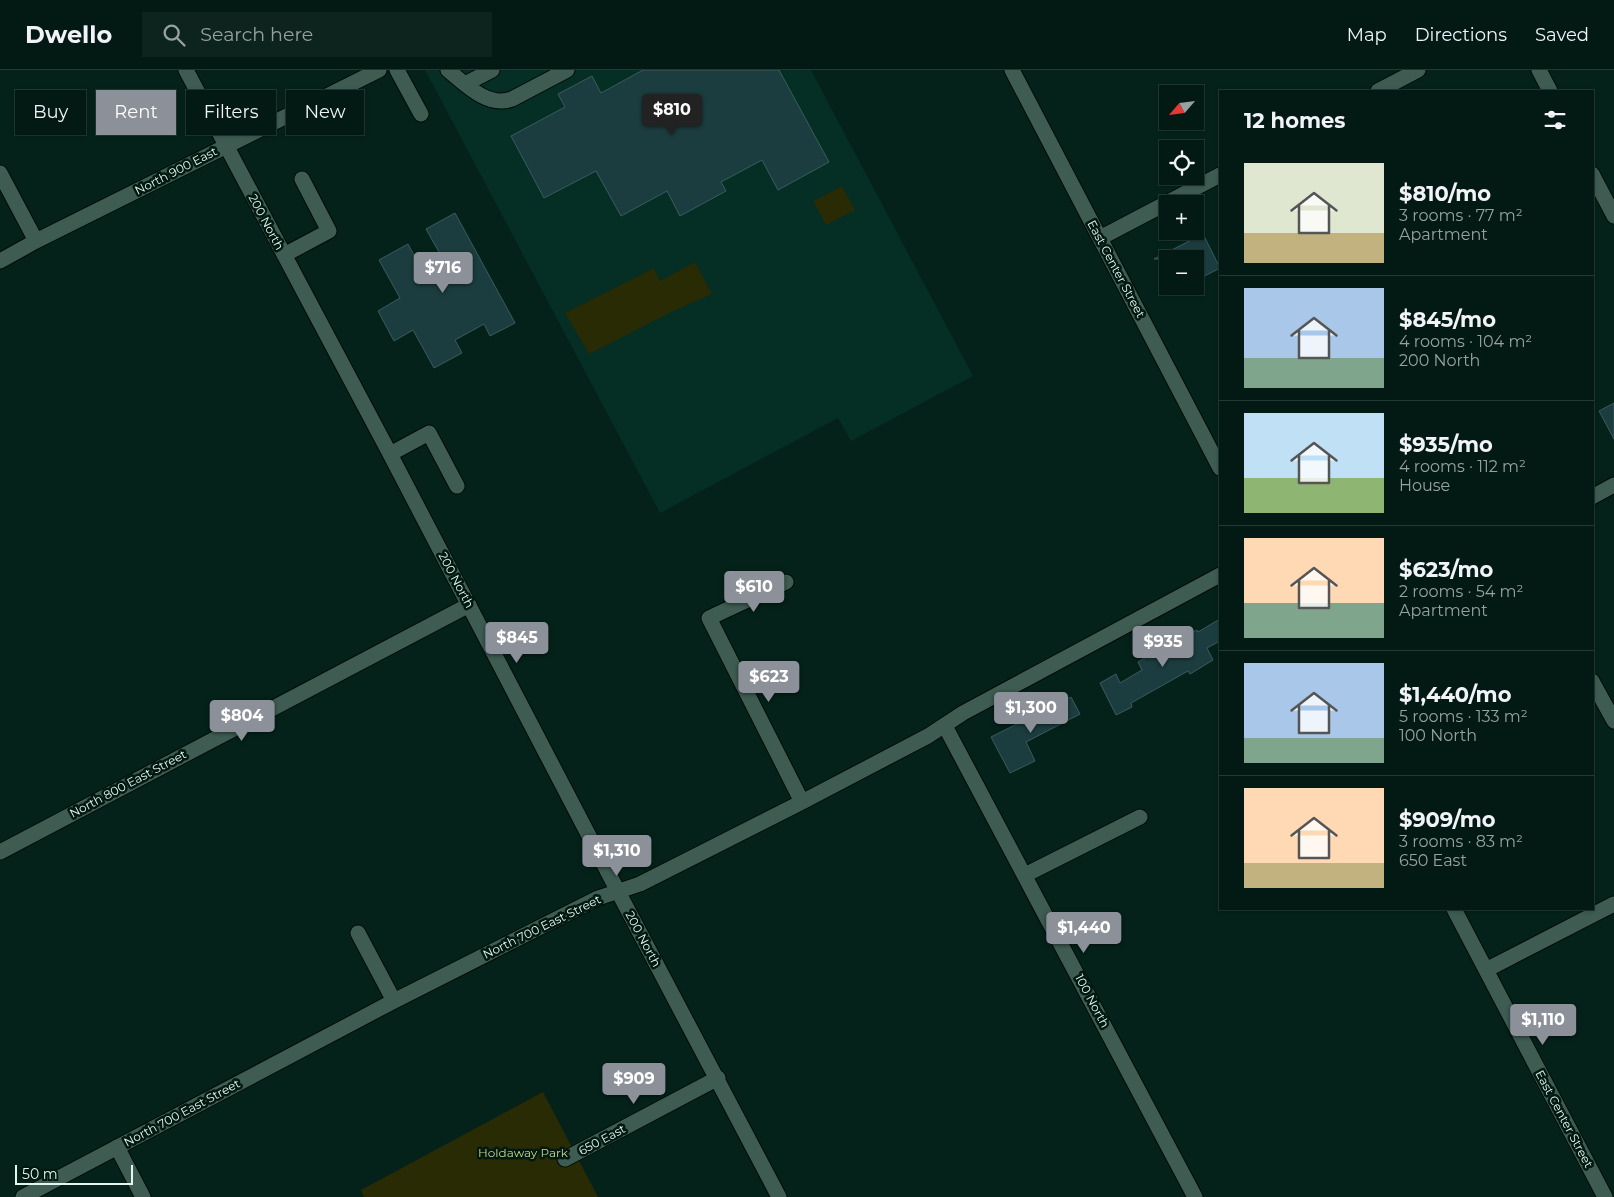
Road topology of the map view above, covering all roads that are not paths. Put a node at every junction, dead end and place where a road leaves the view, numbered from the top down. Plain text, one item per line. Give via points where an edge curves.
1 (186, 70) edge
2 (379, 70) edge
3 (397, 70) edge
4 (448, 70) edge
5 (492, 70) edge
6 (568, 70) edge
7 (1012, 70) edge
8 (1418, 70) edge
9 (1539, 70) edge
10 (465, 84) junction
11 (1380, 90) edge
12 (1549, 90) edge
13 (421, 114) dead end
14 (226, 146) junction
15 (0, 173) edge
16 (1219, 176) edge
17 (1594, 178) edge
18 (302, 179) dead end
19 (1614, 216) edge
20 (1100, 238) junction
21 (36, 241) junction
22 (284, 255) junction
23 (0, 261) edge
24 (390, 454) junction
25 (1219, 466) edge
26 (1614, 485) edge
27 (457, 486) dead end
28 (1594, 496) edge
29 (1219, 576) edge
30 (786, 582) dead end
31 (469, 605) junction
32 (1594, 685) edge
33 (1614, 722) edge
34 (945, 726) junction
35 (802, 802) junction
36 (1140, 817) dead end
37 (0, 852) edge
38 (1025, 875) junction
39 (618, 892) junction
40 (1614, 904) edge
41 (1455, 910) edge
42 (358, 933) dead end
43 (1486, 970) junction
44 (394, 1001) junction
45 (718, 1078) junction
46 (117, 1147) junction
47 (565, 1159) dead end
48 (23, 1197) edge
49 (143, 1197) edge
50 (780, 1197) edge
51 (1195, 1197) edge
52 (1605, 1197) edge

1 - 14 street, 200 North
2 - 14 street, North 900 East
3 - 13 street
4 - 10 street
5 - 10 street
6 - 10 street via 505,102 487,99
7 - 20 street, East Center Street
8 - 11 street
9 - 12 street
14 - 21 street, North 900 East
14 - 22 street, 200 North
15 - 21 street
16 - 20 street
17 - 19 street
18 - 22 street via 328,231
20 - 25 street, East Center Street
21 - 23 street, North 900 East
22 - 24 street, 200 North
24 - 27 street via 429,433
24 - 31 street, 200 North
26 - 28 street
29 - 34 street, North 700 East Street via 963,713
30 - 35 street via 709,618
31 - 37 street, North 800 East Street
31 - 39 street, 200 North
32 - 33 street
34 - 35 street, North 700 East Street
34 - 38 street, 100 North
35 - 39 street, North 700 East Street
36 - 38 street
38 - 51 street, 100 North
39 - 44 street, North 700 East Street via 598,898
39 - 45 street, 200 North
40 - 43 street
41 - 43 street, East Center Street
42 - 44 street
43 - 52 street, East Center Street
44 - 46 street, North 700 East Street
45 - 47 street, 650 East
45 - 50 street, 200 North
46 - 48 street, North 700 East Street
46 - 49 street

